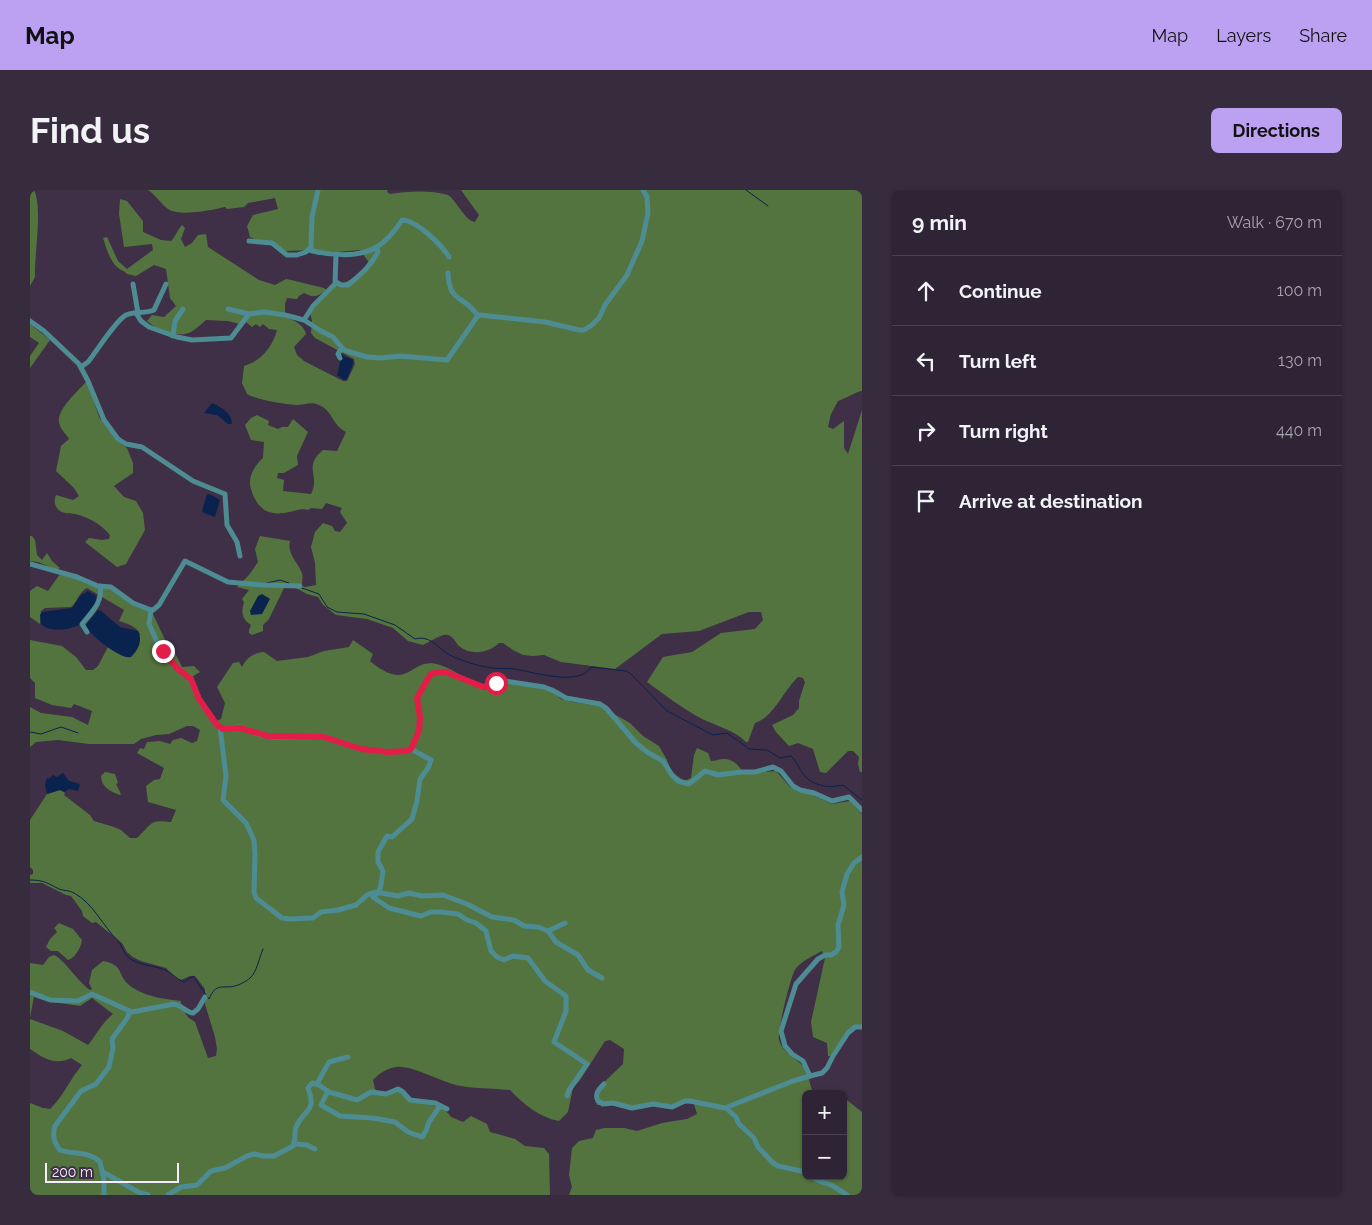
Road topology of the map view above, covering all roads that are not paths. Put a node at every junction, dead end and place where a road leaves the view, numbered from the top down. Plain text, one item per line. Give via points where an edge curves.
1 (318, 190) edge
2 (643, 190) edge
3 (249, 241) dead end
4 (377, 248) junction
5 (309, 250) junction
6 (336, 254) junction
7 (449, 257) dead end
8 (448, 273) dead end
9 (336, 282) junction
10 (133, 284) dead end
11 (166, 284) dead end
12 (183, 309) dead end
13 (228, 309) dead end
14 (137, 313) junction
15 (249, 314) junction
16 (478, 316) junction
17 (304, 320) junction
18 (30, 321) edge
19 (172, 336) junction
20 (341, 349) junction
21 (340, 358) dead end
22 (81, 367) junction
23 (240, 556) dead end
24 (30, 564) edge
25 (100, 586) junction
26 (300, 586) dead end
27 (151, 610) junction
28 (87, 632) dead end
29 (220, 728) junction
30 (411, 749) junction
31 (862, 810) edge
32 (862, 858) edge
33 (379, 892) junction
34 (565, 923) dead end
35 (548, 931) junction
36 (602, 978) dead end
37 (30, 992) edge
38 (205, 997) dead end
39 (129, 1011) junction
40 (862, 1027) edge
41 (348, 1057) dead end
42 (810, 1076) junction
43 (318, 1084) junction
44 (604, 1084) dead end
45 (328, 1091) junction
46 (568, 1096) dead end
47 (440, 1106) junction
48 (726, 1108) junction
49 (447, 1109) dead end
50 (294, 1144) junction
51 (315, 1149) dead end
52 (802, 1171) edge
53 (103, 1172) junction
54 (816, 1180) edge
55 (104, 1195) edge
56 (148, 1195) edge
57 (168, 1195) edge
58 (847, 1195) edge

1 - 5 street
2 - 16 street via 648,213 642,241 629,271 592,325 582,331 530,320
3 - 5 street via 272,243 284,254 292,256
4 - 6 street
4 - 7 street via 405,220 436,241
4 - 9 street via 375,258 363,273 348,285
5 - 6 street
6 - 9 street
8 - 16 street via 453,293 461,302 471,306
9 - 17 street
10 - 14 street
11 - 14 street via 154,310
12 - 19 street via 175,321
13 - 15 street
14 - 19 street via 149,327
14 - 22 street via 122,319
15 - 17 street via 265,312
15 - 19 street via 229,339 192,340
16 - 20 street via 445,360 400,356 372,358
17 - 20 street via 333,337
18 - 22 street
20 - 21 street
22 - 23 street via 104,420 118,439 142,447 193,481 225,494 227,524
24 - 25 street
25 - 27 street via 111,587 133,603
25 - 28 street via 98,603 82,624
26 - 27 street via 228,582 185,561 159,605
27 - 29 street via 149,624 158,644 178,669 191,679 199,699
29 - 30 street via 240,728 273,737 324,737 353,747 387,752
29 - 33 street via 226,776 223,800 246,823 252,835 256,855 256,898 285,919 311,919 321,912 356,905 367,895
30 - 31 street via 420,724 417,698 430,675 446,672 483,687 509,681 544,687 566,698 600,704 636,743 663,761 682,783 688,784 705,771 718,774 755,772 773,767 800,790 832,801 849,797
30 - 33 street via 431,760 420,779 411,822 392,838 387,836 378,850 383,875
32 - 42 street via 854,862 846,874 842,892 844,905 838,926 839,946 836,952 818,959 796,984 781,1031 784,1046 802,1061
33 - 35 street via 398,896 409,893 443,895 492,917
33 - 46 street via 373,897 389,908 421,916 431,912 456,913 476,923 486,932 491,951 497,957 504,960 515,955 528,958 545,981 566,996 566,1011 554,1042 587,1064
34 - 35 street
35 - 36 street via 556,942 578,956 588,970
37 - 39 street via 44,999 78,1002 92,994
38 - 39 street via 193,1013 174,1004
39 - 53 street via 112,1039 109,1067 96,1084 81,1091 53,1132 60,1150 95,1158
40 - 42 street via 855,1027 848,1033 822,1073
41 - 43 street via 329,1062
42 - 48 street
43 - 45 street
43 - 50 street via 308,1086 312,1105 296,1126
44 - 48 street via 596,1097 603,1104 632,1108 653,1104 672,1107 685,1101
45 - 47 street via 357,1100 371,1092 386,1094 398,1089 410,1100 428,1101
45 - 47 street via 321,1106 336,1115 398,1123 408,1132 422,1137
47 - 49 street
48 - 52 street via 773,1163
50 - 51 street
50 - 57 street via 274,1156 251,1155 225,1168 214,1169 197,1185 181,1187
53 - 55 street
53 - 56 street
54 - 58 street

